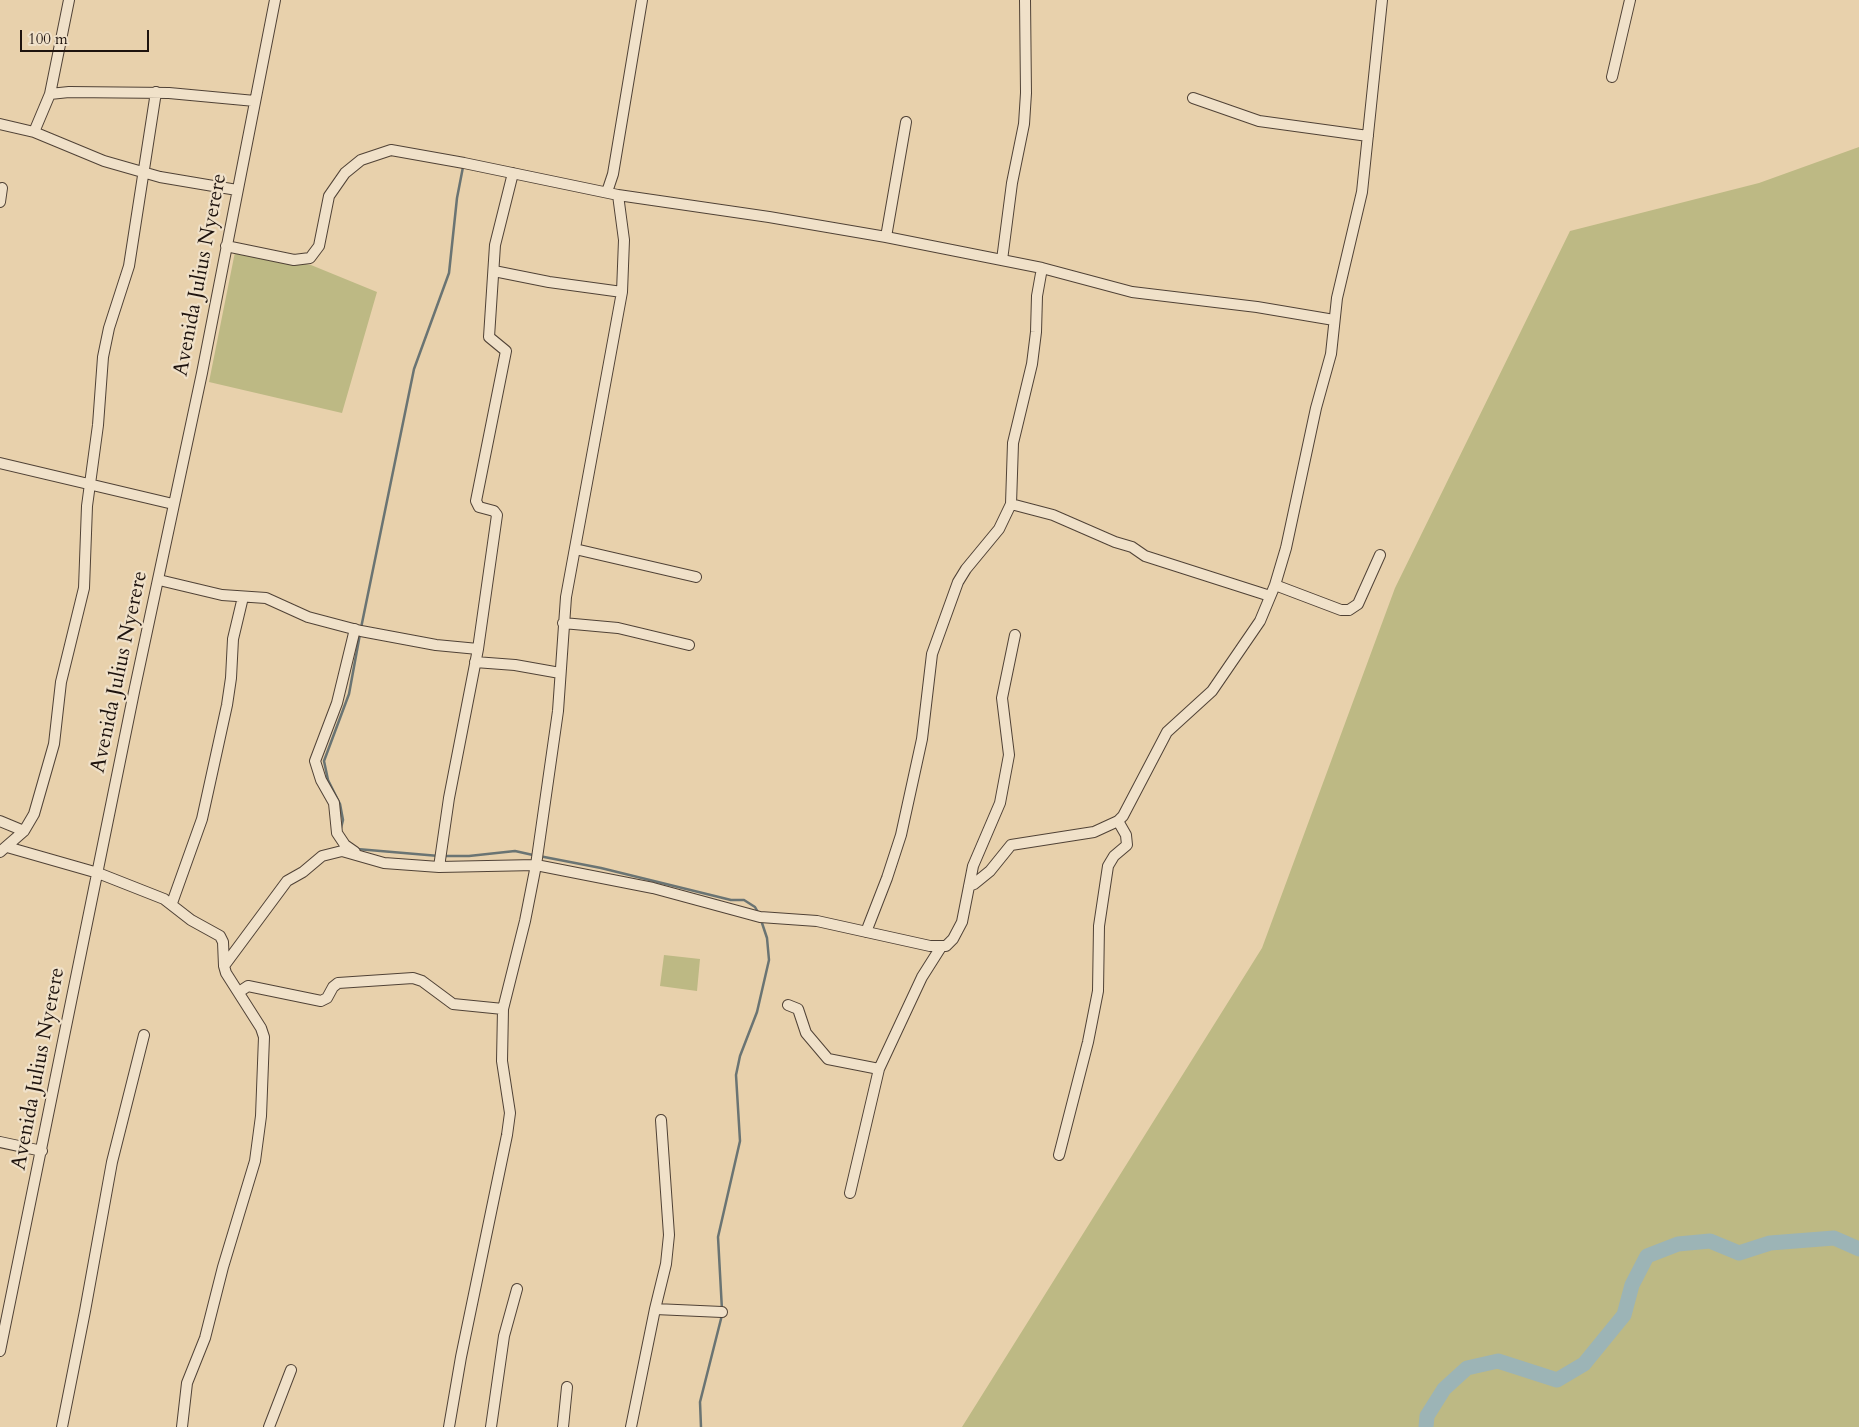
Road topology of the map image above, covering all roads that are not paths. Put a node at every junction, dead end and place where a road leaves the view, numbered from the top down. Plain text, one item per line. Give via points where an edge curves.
1 (68, 0) edge
2 (274, 0) edge
3 (642, 0) edge
4 (1025, 0) edge
5 (1382, 0) edge
6 (1630, 0) edge
7 (1612, 77) dead end
8 (156, 92) junction
9 (50, 94) junction
10 (1194, 98) dead end
11 (255, 101) junction
12 (906, 122) dead end
13 (0, 124) edge
14 (34, 132) junction
15 (1368, 136) junction
16 (144, 172) junction
17 (513, 173) junction
18 (2, 188) dead end
19 (237, 190) junction
20 (607, 192) junction
21 (618, 195) junction
22 (0, 202) edge
23 (886, 237) junction
24 (226, 246) junction
25 (1002, 260) junction
26 (1042, 268) junction
27 (494, 272) junction
28 (622, 292) junction
29 (1334, 320) junction
30 (0, 463) edge
31 (90, 486) junction
32 (173, 504) junction
33 (1010, 504) junction
34 (575, 549) junction
35 (1380, 555) dead end
36 (696, 577) dead end
37 (158, 580) junction
38 (1275, 585) junction
39 (1270, 596) junction
40 (243, 597) junction
41 (563, 623) junction
42 (355, 629) junction
43 (1015, 635) dead end
44 (689, 645) dead end
45 (478, 649) junction
46 (475, 662) junction
47 (560, 673) junction
48 (0, 821) edge
49 (1118, 821) junction
50 (24, 831) junction
51 (4, 849) edge
52 (363, 859) junction
53 (536, 865) junction
54 (439, 867) junction
55 (98, 874) junction
56 (969, 886) junction
57 (172, 903) junction
58 (866, 932) junction
59 (941, 947) junction
60 (224, 966) junction
61 (239, 992) junction
62 (788, 1005) dead end
63 (503, 1009) junction
64 (144, 1035) dead end
65 (879, 1069) junction
66 (661, 1120) dead end
67 (0, 1142) edge
68 (42, 1151) junction
69 (1060, 1155) dead end
70 (850, 1193) dead end
71 (517, 1289) dead end
72 (655, 1309) junction
73 (722, 1312) dead end
74 (0, 1351) edge
75 (291, 1370) dead end
76 (567, 1387) dead end
77 (62, 1427) edge
78 (182, 1427) edge
79 (269, 1427) edge
80 (449, 1427) edge
81 (491, 1427) edge
82 (563, 1427) edge
83 (631, 1427) edge

1 - 9 street
2 - 11 street, Avenida Julius Nyerere
3 - 20 street via 613,174
4 - 25 street via 1024,124
5 - 15 street
6 - 7 street
8 - 9 street
8 - 11 street
8 - 16 street
9 - 14 street
10 - 15 street via 1259,121
11 - 19 street, Avenida Julius Nyerere
12 - 23 street
13 - 14 street
14 - 16 street
15 - 29 street via 1362,192
16 - 19 street
16 - 31 street via 129,266 103,357
17 - 20 street
17 - 24 street via 391,150 361,160 345,173 329,196 319,246 310,258 294,260
17 - 27 street via 495,245
18 - 22 street
19 - 24 street, Avenida Julius Nyerere
20 - 21 street
21 - 23 street
21 - 28 street via 624,240
23 - 25 street
24 - 32 street, Avenida Julius Nyerere
25 - 26 street
26 - 29 street via 1132,292
26 - 33 street via 1032,364 1013,443
27 - 28 street
27 - 45 street via 489,337 506,351 476,501 479,507 497,515
28 - 34 street
29 - 38 street via 1331,354
30 - 31 street
31 - 32 street
31 - 50 street via 84,533 84,588 61,682 48,768 34,814
32 - 37 street, Avenida Julius Nyerere
33 - 39 street via 1053,515 1132,547 1145,556
33 - 58 street via 999,529 958,582 932,654 922,739 901,835
34 - 36 street
34 - 41 street
35 - 38 street via 1358,604 1349,610 1341,610
37 - 40 street
37 - 55 street, Avenida Julius Nyerere
38 - 39 street
39 - 49 street via 1260,621 1216,686 1163,737 1124,816
40 - 42 street via 266,598 308,617
40 - 57 street via 233,639 227,706 202,819
41 - 44 street via 618,628
41 - 47 street
42 - 45 street via 436,645
42 - 52 street via 337,702 315,761 334,803 337,833 345,845
43 - 56 street via 1002,698 1009,755 1000,803 973,866
45 - 46 street
46 - 47 street
46 - 54 street
47 - 53 street via 558,711
48 - 50 street
49 - 56 street via 1094,832 1011,845 990,871
49 - 69 street via 1128,845 1114,856 1108,866 1099,926 1098,991
50 - 51 street
51 - 55 street
52 - 54 street
52 - 60 street via 342,851 322,856 287,881
53 - 54 street
53 - 58 street via 652,888 760,917 803,918
53 - 63 street
55 - 57 street
55 - 68 street, Avenida Julius Nyerere
56 - 59 street via 959,928 950,942
57 - 60 street via 191,920 220,936
58 - 59 street
59 - 65 street via 922,977
60 - 61 street
61 - 63 street via 248,986 321,1001 338,983 412,978 422,981 453,1004
61 - 78 street via 264,1037 259,1140 205,1338 187,1383
62 - 65 street via 798,1009 806,1033 828,1059
63 - 80 street via 502,1061 509,1098 508,1128
64 - 77 street via 112,1162
65 - 70 street
66 - 72 street via 669,1235
67 - 68 street
68 - 74 street, Avenida Julius Nyerere
71 - 81 street via 504,1336
72 - 73 street
72 - 83 street
75 - 79 street
76 - 82 street

